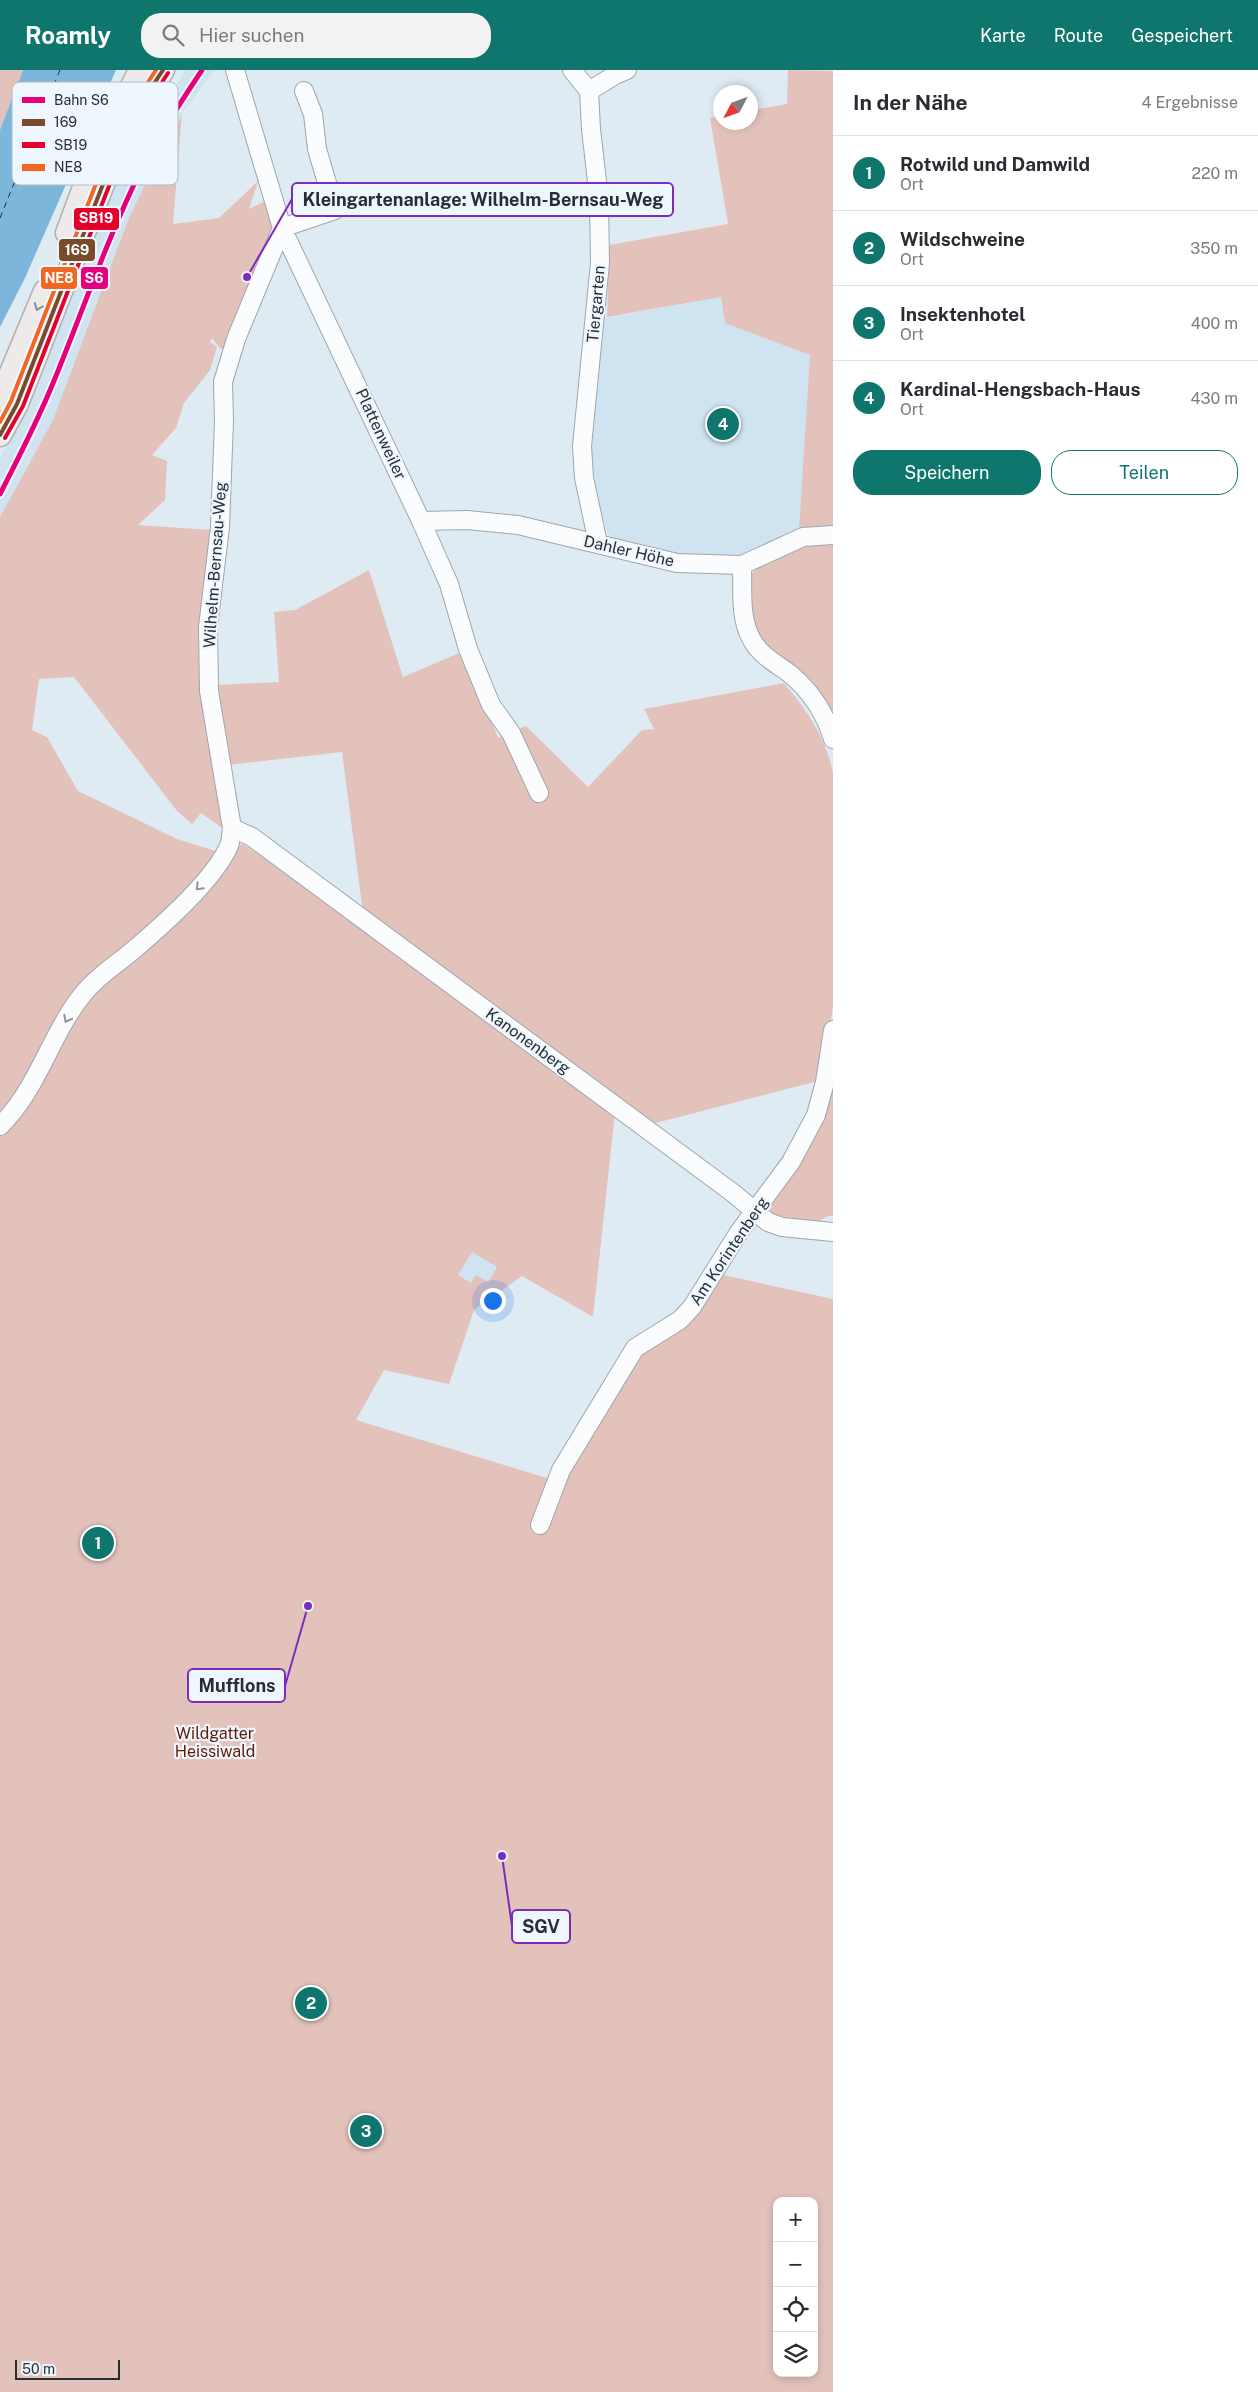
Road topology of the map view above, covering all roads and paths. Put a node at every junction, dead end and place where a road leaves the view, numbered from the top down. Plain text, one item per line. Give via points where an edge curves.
1 (140, 70) edge
2 (163, 70) edge
3 (235, 70) edge
4 (572, 70) edge
5 (627, 70) edge
6 (134, 82) edge
7 (155, 82) edge
8 (589, 91) junction
9 (304, 92) dead end
10 (85, 185) edge
11 (103, 185) edge
12 (282, 228) junction
13 (0, 399) edge
14 (0, 435) edge
15 (421, 521) junction
16 (833, 535) edge
17 (598, 543) junction
18 (742, 565) junction
19 (833, 739) edge
20 (539, 793) dead end
21 (232, 828) junction
22 (833, 1030) edge
23 (0, 1126) edge
24 (755, 1212) junction
25 (833, 1232) edge
26 (540, 1524) dead end

1 -> 6 main road
2 - 7 main road
3 - 12 street, Plattenweiler
4 - 8 street
5 - 8 street
8 - 17 street, Tiergarten via 599,198 600,263 582,446 584,478
9 - 12 street via 313,114 317,149 335,210
10 -> 13 main road
11 - 14 main road via 24,387
12 - 15 street, Plattenweiler
12 - 21 street, Wilhelm-Bernsau-Weg via 236,339 223,382 220,527 208,627 209,691
15 - 17 street, Dahler Höhe via 467,520 518,525
15 - 20 street, Plattenweiler via 448,584 468,649 492,705 511,733
16 - 18 street, Dahler Höhe via 802,537
17 - 18 street, Dahler Höhe via 677,563
18 - 19 street via 744,618 751,639 758,651 790,674 814,699
21 -> 23 street, Wilhelm-Bernsau-Weg via 228,848 203,884 82,995 32,1085
21 - 24 street, Kanonenberg via 252,837
22 - 24 street, Am Korintenberg via 816,1115 791,1162
24 - 25 street, Kanonenberg via 782,1227
24 - 26 street, Am Korintenberg via 692,1307 680,1320 635,1348 561,1470

